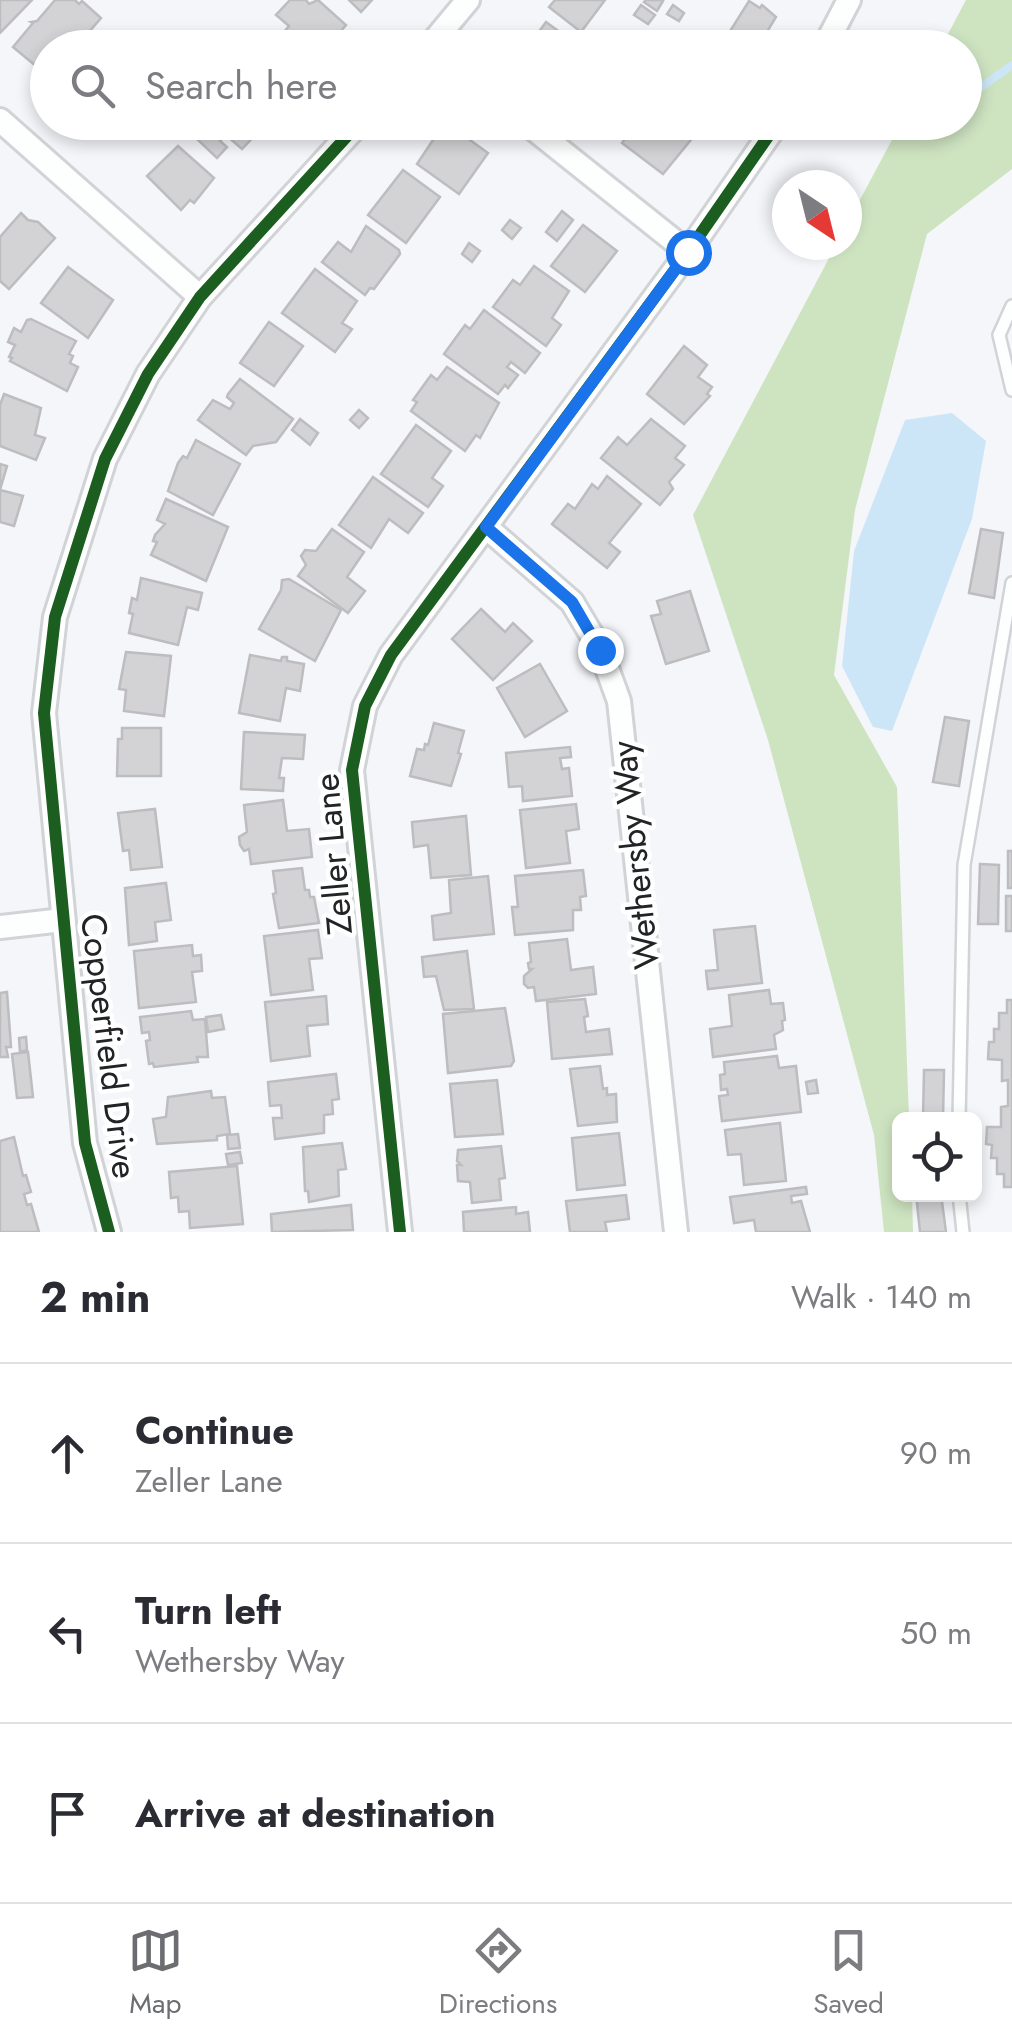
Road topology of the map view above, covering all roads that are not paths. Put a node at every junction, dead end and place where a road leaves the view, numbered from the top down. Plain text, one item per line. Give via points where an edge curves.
1 (468, 0) edge
2 (849, 0) edge
3 (443, 30) edge
4 (833, 30) edge
5 (0, 120) edge
6 (344, 140) edge
7 (548, 140) edge
8 (766, 140) edge
9 (688, 252) junction
10 (200, 298) junction
11 (1012, 306) edge
12 (1012, 390) edge
13 (486, 527) junction
14 (1012, 583) edge
15 (1006, 658) edge
16 (62, 920) junction
17 (0, 927) edge
18 (958, 1112) edge
19 (961, 1202) edge
20 (109, 1232) edge
21 (400, 1232) edge
22 (676, 1232) edge
23 (963, 1232) edge

1 - 3 street
2 - 4 street
5 - 10 street
6 - 10 street, Copperfield Drive
7 - 9 street
8 - 9 street, Zeller Lane
9 - 13 street, Zeller Lane
10 - 16 street, Copperfield Drive via 148,374 105,458 55,617 44,713
11 - 12 lane via 998,335
13 - 21 street, Zeller Lane via 391,654 364,706 352,770
13 - 22 street, Wethersby Way via 572,602 619,701
14 - 15 lane
15 - 18 lane via 964,865
16 - 17 street
16 - 20 street, Copperfield Drive via 84,1143
19 - 23 lane

